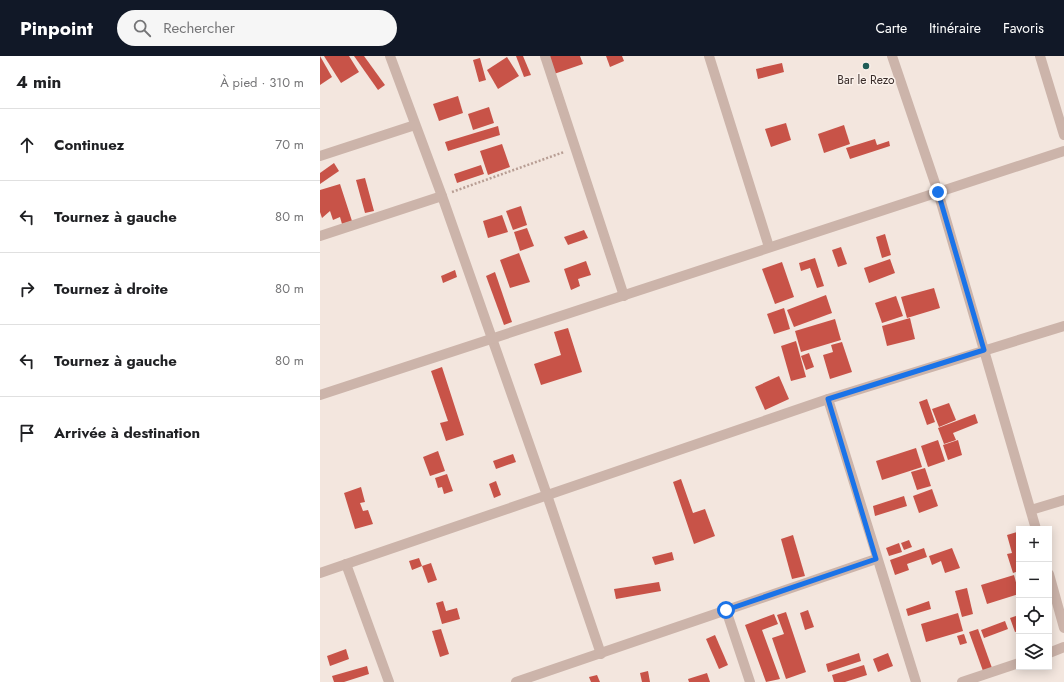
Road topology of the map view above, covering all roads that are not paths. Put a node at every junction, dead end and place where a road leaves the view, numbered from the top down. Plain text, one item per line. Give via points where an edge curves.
1 (390, 56) edge
2 (545, 56) edge
3 (709, 56) edge
4 (892, 56) edge
5 (1040, 56) edge
6 (415, 125) junction
7 (1064, 135) edge
8 (1064, 151) edge
9 (320, 156) edge
10 (938, 192) junction
11 (442, 196) junction
12 (320, 236) edge
13 (769, 247) junction
14 (624, 296) junction
15 (1064, 326) edge
16 (492, 340) junction
17 (984, 350) junction
18 (320, 395) edge
19 (828, 399) junction
20 (547, 495) junction
21 (1064, 500) edge
22 (1031, 510) junction
23 (1035, 526) edge
24 (876, 559) junction
25 (346, 564) junction
26 (320, 573) edge
27 (1052, 585) edge
28 (726, 610) junction
29 (1064, 628) edge
30 (1064, 647) edge
31 (1052, 651) edge
32 (601, 654) junction
33 (1016, 664) edge
34 (389, 682) edge
35 (516, 682) edge
36 (750, 682) edge
37 (916, 682) edge
38 (962, 682) edge

1 - 6 street
2 - 14 street
3 - 13 street
4 - 10 street
5 - 7 street
6 - 9 street
6 - 11 street
8 - 10 street
10 - 13 street
10 - 17 street
11 - 12 street
11 - 16 street
13 - 14 street
14 - 16 street
15 - 17 street
16 - 18 street
16 - 20 street
17 - 19 street
17 - 22 street
19 - 20 street
19 - 24 street
20 - 25 street
20 - 32 street
21 - 22 street
22 - 23 street
24 - 28 street
24 - 37 street
25 - 26 street
25 - 34 street
27 - 29 street
28 - 32 street
28 - 36 street
30 - 31 street
32 - 35 street
33 - 38 street

